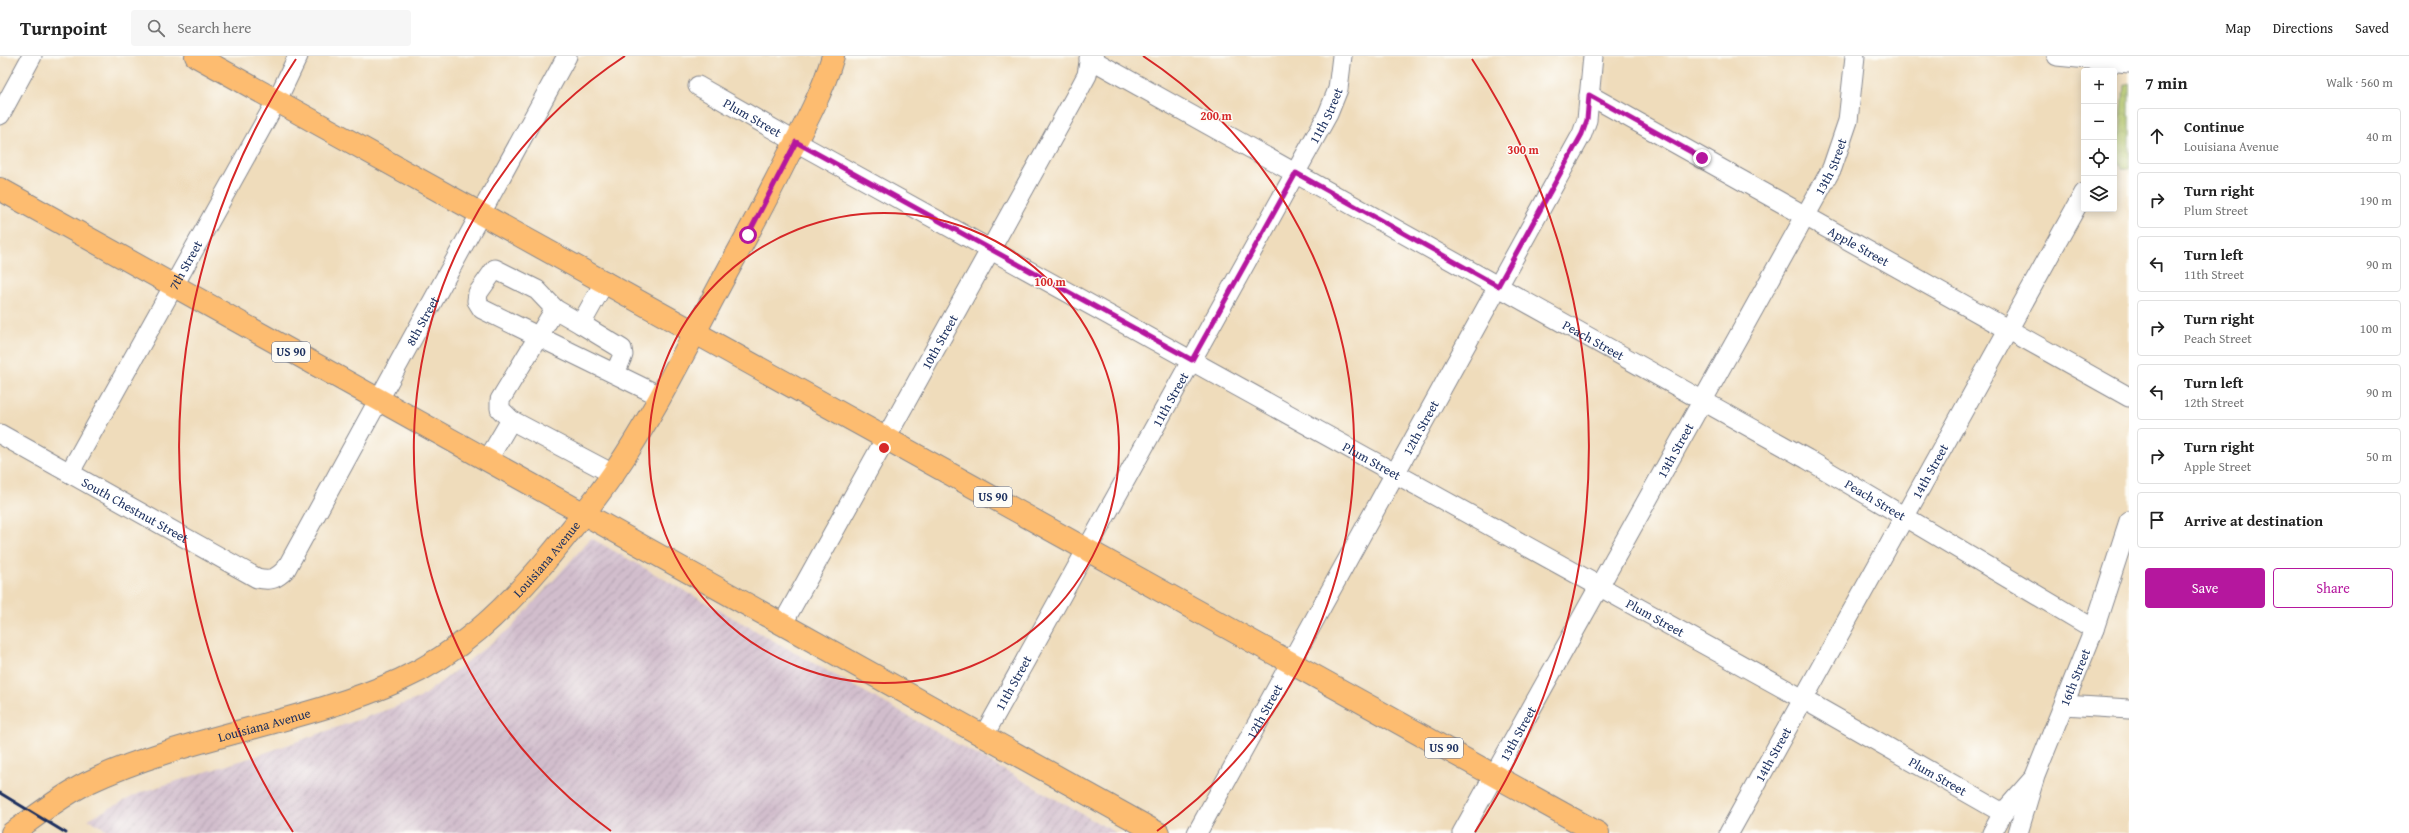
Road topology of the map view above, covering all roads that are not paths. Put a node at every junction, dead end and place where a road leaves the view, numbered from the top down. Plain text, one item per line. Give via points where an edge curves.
1 (32, 56) edge
2 (196, 56) edge
3 (298, 56) edge
4 (567, 56) edge
5 (833, 56) edge
6 (1342, 56) edge
7 (1593, 56) edge
8 (1854, 56) edge
9 (2057, 56) edge
10 (1090, 57) edge
11 (2108, 63) edge
12 (2129, 63) edge
13 (698, 86) dead end
14 (1589, 95) junction
15 (277, 100) junction
16 (0, 115) edge
17 (796, 142) junction
18 (1296, 173) junction
19 (0, 189) edge
20 (2081, 198) edge
21 (481, 213) junction
22 (1805, 216) junction
23 (991, 248) junction
24 (604, 281) junction
25 (1498, 286) junction
26 (174, 287) junction
27 (555, 309) junction
28 (581, 324) junction
29 (2008, 330) junction
30 (695, 331) junction
31 (540, 336) junction
32 (1192, 360) junction
33 (615, 373) junction
34 (660, 396) junction
35 (2129, 397) edge
36 (1703, 400) junction
37 (378, 401) junction
38 (511, 420) junction
39 (0, 434) edge
40 (887, 438) junction
41 (487, 461) junction
42 (70, 472) junction
43 (613, 474) junction
44 (1395, 474) junction
45 (584, 514) junction
46 (1904, 516) junction
47 (2129, 522) edge
48 (1088, 550) junction
49 (272, 580) joint
50 (1599, 587) junction
51 (782, 625) junction
52 (2094, 629) junction
53 (1291, 662) junction
54 (1803, 699) junction
55 (2064, 706) junction
56 (2129, 709) edge
57 (983, 737) junction
58 (1495, 776) junction
59 (2035, 776) junction
60 (2003, 813) junction
61 (12, 833) edge
62 (1158, 833) edge
63 (1197, 833) edge
64 (1462, 833) edge
65 (1598, 833) edge
66 (1729, 833) edge
67 (1992, 833) edge
68 (2018, 833) edge

1 - 16 street
2 - 15 main road, US 90
3 - 15 street, 7th Street
4 - 21 street, 8th Street
5 - 17 main road, Louisiana Avenue via 820,92
6 - 18 street, 11th Street via 1338,89 1328,114
7 - 14 street, 12th Street
8 - 22 street, 13th Street via 1845,136 1832,168
9 - 11 street
10 - 18 street, Peach Street
10 - 23 street, 10th Street via 1087,75
11 - 12 street
13 - 17 street, Plum Street
14 - 22 street, Apple Street
14 - 25 street, 12th Street via 1587,120 1582,134
15 - 21 main road, US 90
15 - 26 street, 7th Street
17 - 23 street, Plum Street
17 - 30 main road, Louisiana Avenue
18 - 25 street, Peach Street
18 - 32 street, 11th Street
19 - 26 main road, US 90
20 - 29 street, 14th Street
21 - 24 main road, US 90
21 - 37 street, 8th Street
22 - 29 street, Apple Street
22 - 36 street, 13th Street
23 - 32 street, Plum Street
23 - 40 street, 10th Street
24 - 28 street
24 - 30 main road, US 90
25 - 36 street, Peach Street
25 - 44 street, 12th Street
26 - 37 main road, US 90
26 - 42 street, 7th Street
27 - 28 street
27 - 31 street
27 - 31 street via 537,290 495,269 478,293 477,301 482,308 497,318
28 - 33 street via 622,349 623,355
29 - 35 street, Apple Street
29 - 46 street, 14th Street
30 - 34 main road, Louisiana Avenue
30 - 40 main road, US 90
31 - 33 street
31 - 38 street via 500,400 500,409
32 - 44 street, Plum Street
32 - 48 street, 11th Street
33 - 34 street
34 - 43 main road, Louisiana Avenue
36 - 46 street, Peach Street
36 - 50 street, 13th Street
37 - 41 main road, US 90
37 - 49 street, 8th Street via 286,569
38 - 41 street
38 - 43 street
39 - 42 street, South Chestnut Street
40 - 48 main road, US 90
40 - 51 street, 10th Street
41 - 45 main road, US 90
42 - 49 street, South Chestnut Street via 257,578
43 - 45 main road, Louisiana Avenue
44 - 50 street, Plum Street
44 - 53 street, 12th Street
45 - 51 main road, US 90
45 - 61 main road, Louisiana Avenue via 529,581 490,621 429,666 361,696 127,766 85,784
46 - 52 street, Peach Street
46 - 54 street, 14th Street
47 - 52 street, 16th Street
48 - 53 main road, US 90
48 - 57 street, 11th Street
50 - 54 street, Plum Street
50 - 58 street, 13th Street
51 - 57 main road, US 90
52 - 55 street, 16th Street
53 - 58 main road, US 90
53 - 63 street, 12th Street
54 - 60 street, Plum Street
54 - 66 street, 14th Street
55 - 56 street
55 - 59 street, 16th Street
57 - 62 main road, US 90
58 - 64 street, 13th Street
58 - 65 main road, US 90
59 - 60 street
59 - 68 street, 16th Street
60 - 67 street

